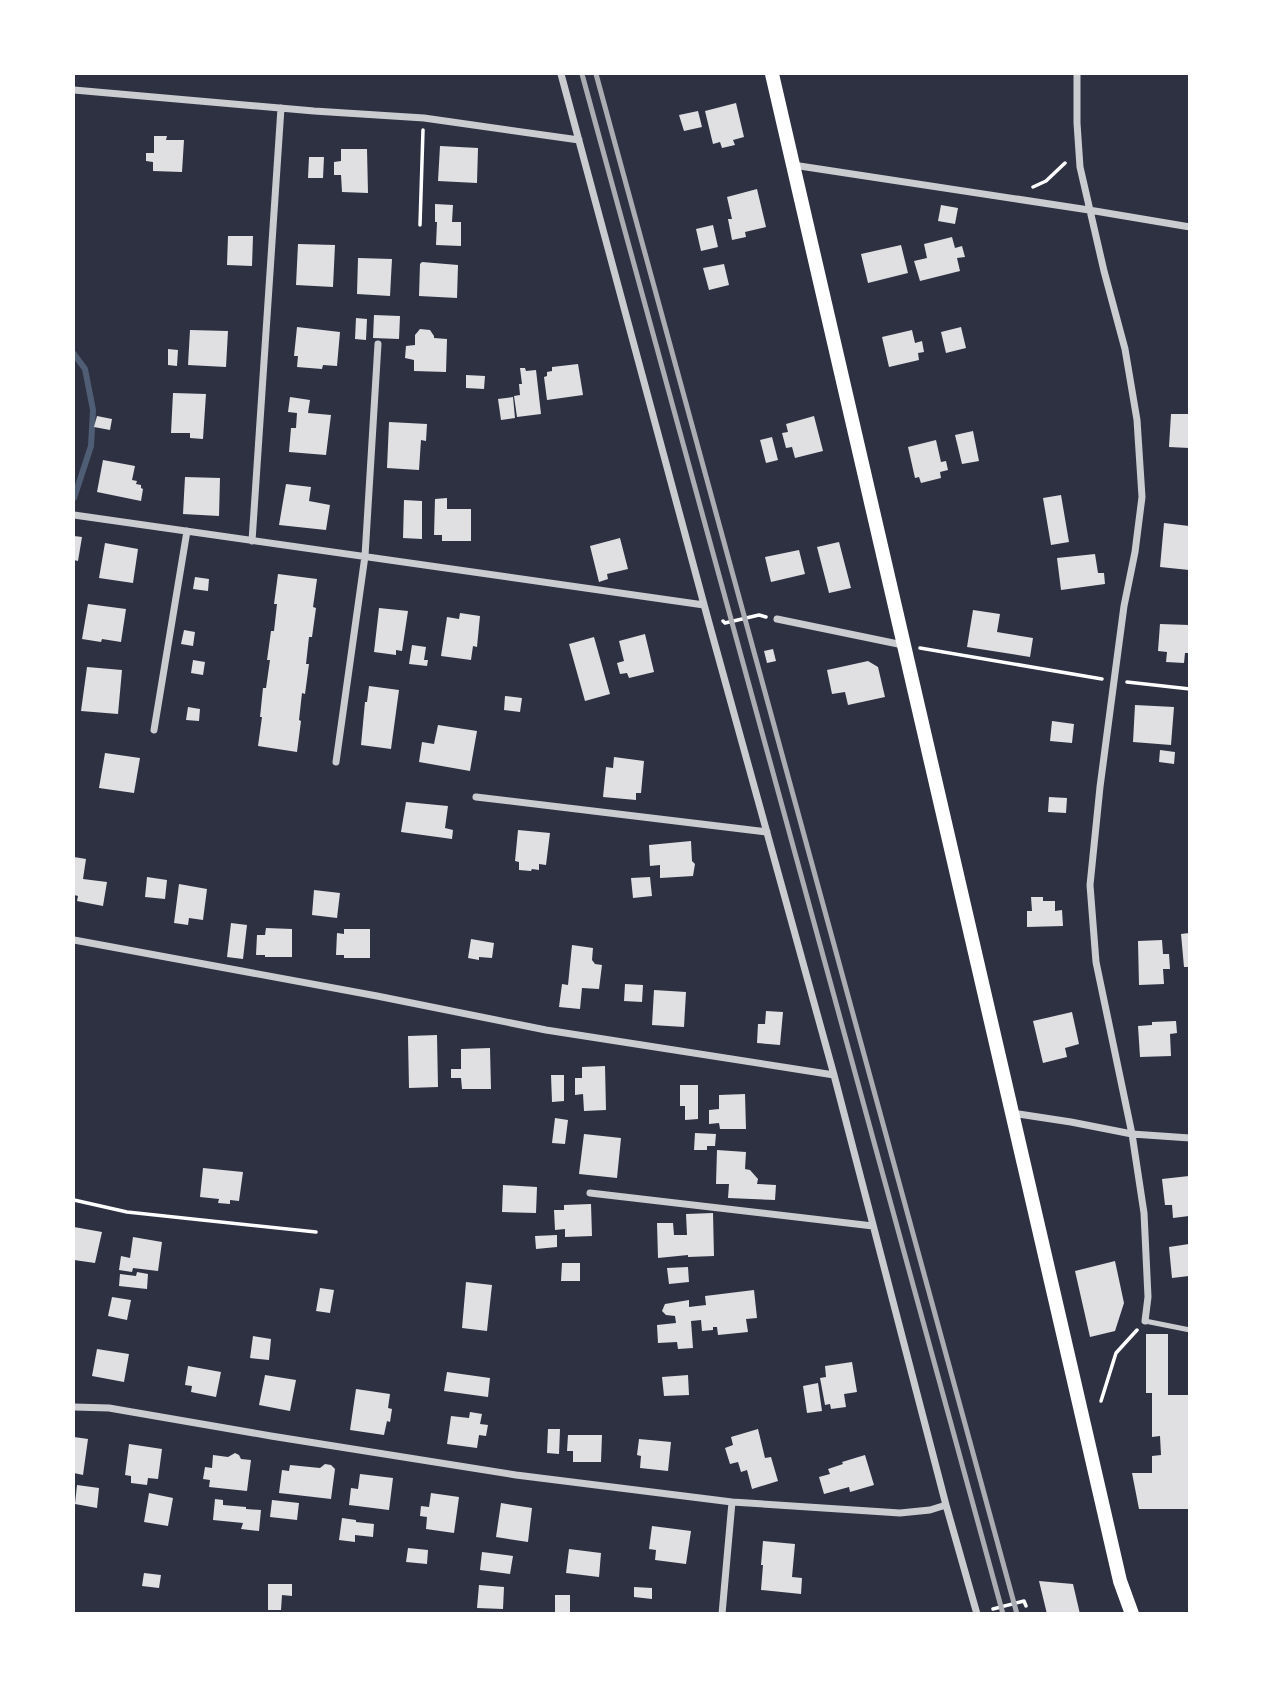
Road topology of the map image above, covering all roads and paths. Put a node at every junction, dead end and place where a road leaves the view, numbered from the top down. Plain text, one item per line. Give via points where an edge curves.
1 (561, 74) edge
2 (772, 74) edge
3 (1077, 74) edge
4 (74, 90) edge
5 (281, 108) junction
6 (424, 118) junction
7 (1077, 128) junction
8 (579, 140) junction
9 (792, 165) junction
10 (1008, 198) junction
11 (1090, 210) junction
12 (420, 225) dead end
13 (1189, 227) edge
14 (378, 344) dead end
15 (74, 515) edge
16 (187, 531) junction
17 (252, 541) junction
18 (365, 556) junction
19 (704, 605) junction
20 (777, 619) joint
21 (709, 623) junction
22 (904, 645) junction
23 (1114, 681) junction
24 (1189, 689) edge
25 (154, 730) dead end
26 (336, 762) dead end
27 (476, 797) dead end
28 (766, 832) junction
29 (74, 940) edge
30 (834, 1075) junction
31 (1012, 1114) junction
32 (1132, 1134) junction
33 (1189, 1138) edge
34 (590, 1193) dead end
35 (74, 1200) edge
36 (873, 1226) junction
37 (316, 1232) dead end
38 (1145, 1321) junction
39 (1189, 1330) edge
40 (1101, 1401) dead end
41 (74, 1407) edge
42 (732, 1502) junction
43 (946, 1505) junction
44 (1026, 1606) dead end
45 (994, 1612) edge
46 (722, 1614) edge
47 (977, 1614) edge
48 (1132, 1614) edge

1 - 8 street
2 - 9 main road
3 - 7 street
4 - 5 street
5 - 6 street
5 - 17 street
6 - 8 street
6 - 12 path
7 - 10 path via 1065,165 1046,181
7 - 11 street
8 - 19 street
9 - 10 street
9 - 22 main road
10 - 11 street
11 - 13 street
11 - 23 street via 1125,349 1137,420 1142,497
14 - 18 street
15 - 16 street
16 - 17 street
16 - 25 street
17 - 18 street
18 - 19 street
18 - 26 street
19 - 21 street
20 - 21 path via 759,615 725,623 714,615 715,623
20 - 22 street
21 - 28 street
22 - 23 path
22 - 31 main road
23 - 24 path
23 - 32 street via 1090,885 1096,962
27 - 28 street
28 - 30 street
29 - 30 street via 546,1030
30 - 36 street
31 - 32 street
31 - 48 main road via 1120,1581
32 - 33 street
32 - 38 street via 1143,1213
34 - 36 street
35 - 37 path via 127,1212
36 - 43 street
38 - 39 lane
38 - 40 path via 1116,1353
41 - 42 street via 109,1408 516,1475
42 - 43 street via 900,1513
42 - 46 street
43 - 47 street
44 - 45 path via 1024,1601

